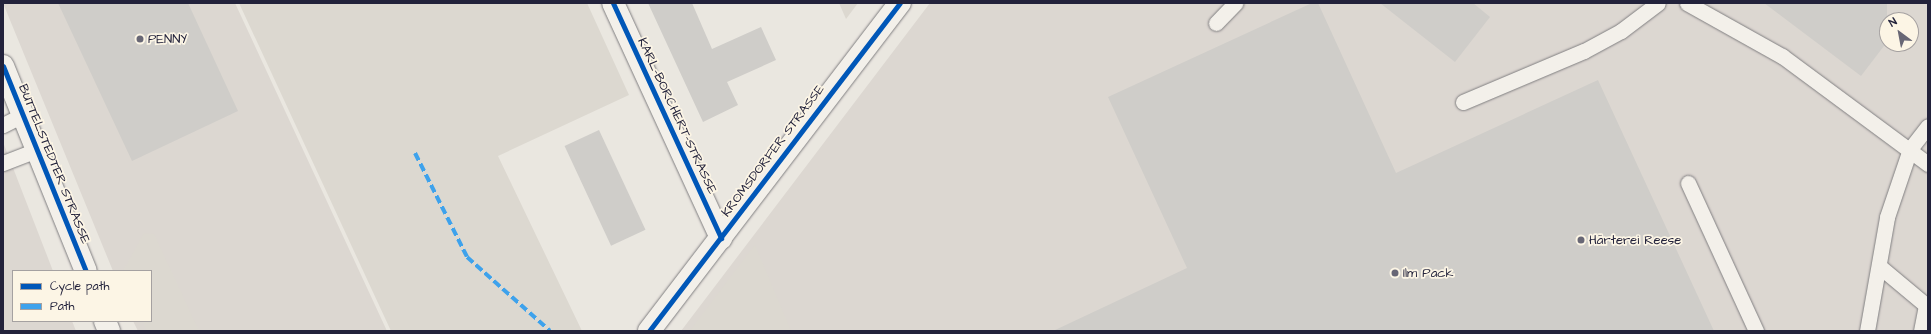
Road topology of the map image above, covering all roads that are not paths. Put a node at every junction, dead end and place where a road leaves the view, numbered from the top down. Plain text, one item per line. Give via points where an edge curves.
1 (613, 3) edge
2 (900, 3) edge
3 (1235, 3) edge
4 (1658, 3) edge
5 (1687, 3) edge
6 (1216, 23) dead end
7 (3, 66) edge
8 (1463, 102) dead end
9 (23, 115) junction
10 (3, 125) edge
11 (1928, 126) edge
12 (1910, 149) junction
13 (37, 150) junction
14 (3, 163) edge
15 (1928, 164) edge
16 (1688, 183) dead end
17 (721, 238) junction
18 (1879, 266) junction
19 (86, 270) edge
20 (1927, 307) edge
21 (649, 331) edge
22 (1756, 331) edge
23 (1867, 331) edge
24 (1920, 331) edge

1 - 17 street, KARL-BORCHERT-STRASSE
2 - 17 street, KROMSDORFER STRASSE
3 - 6 lane
4 - 8 lane via 1621,31 1584,51
5 - 12 lane via 1782,56
7 - 9 street, BUTTELSTEDTER STRASSE
9 - 10 lane
9 - 13 street, BUTTELSTEDTER STRASSE
11 - 12 lane
12 - 15 lane
12 - 18 lane via 1887,216
13 - 14 lane
13 - 19 street, BUTTELSTEDTER STRASSE
16 - 22 lane
17 - 21 street, KROMSDORFER STRASSE
18 - 20 lane
18 - 23 lane
20 - 24 lane

